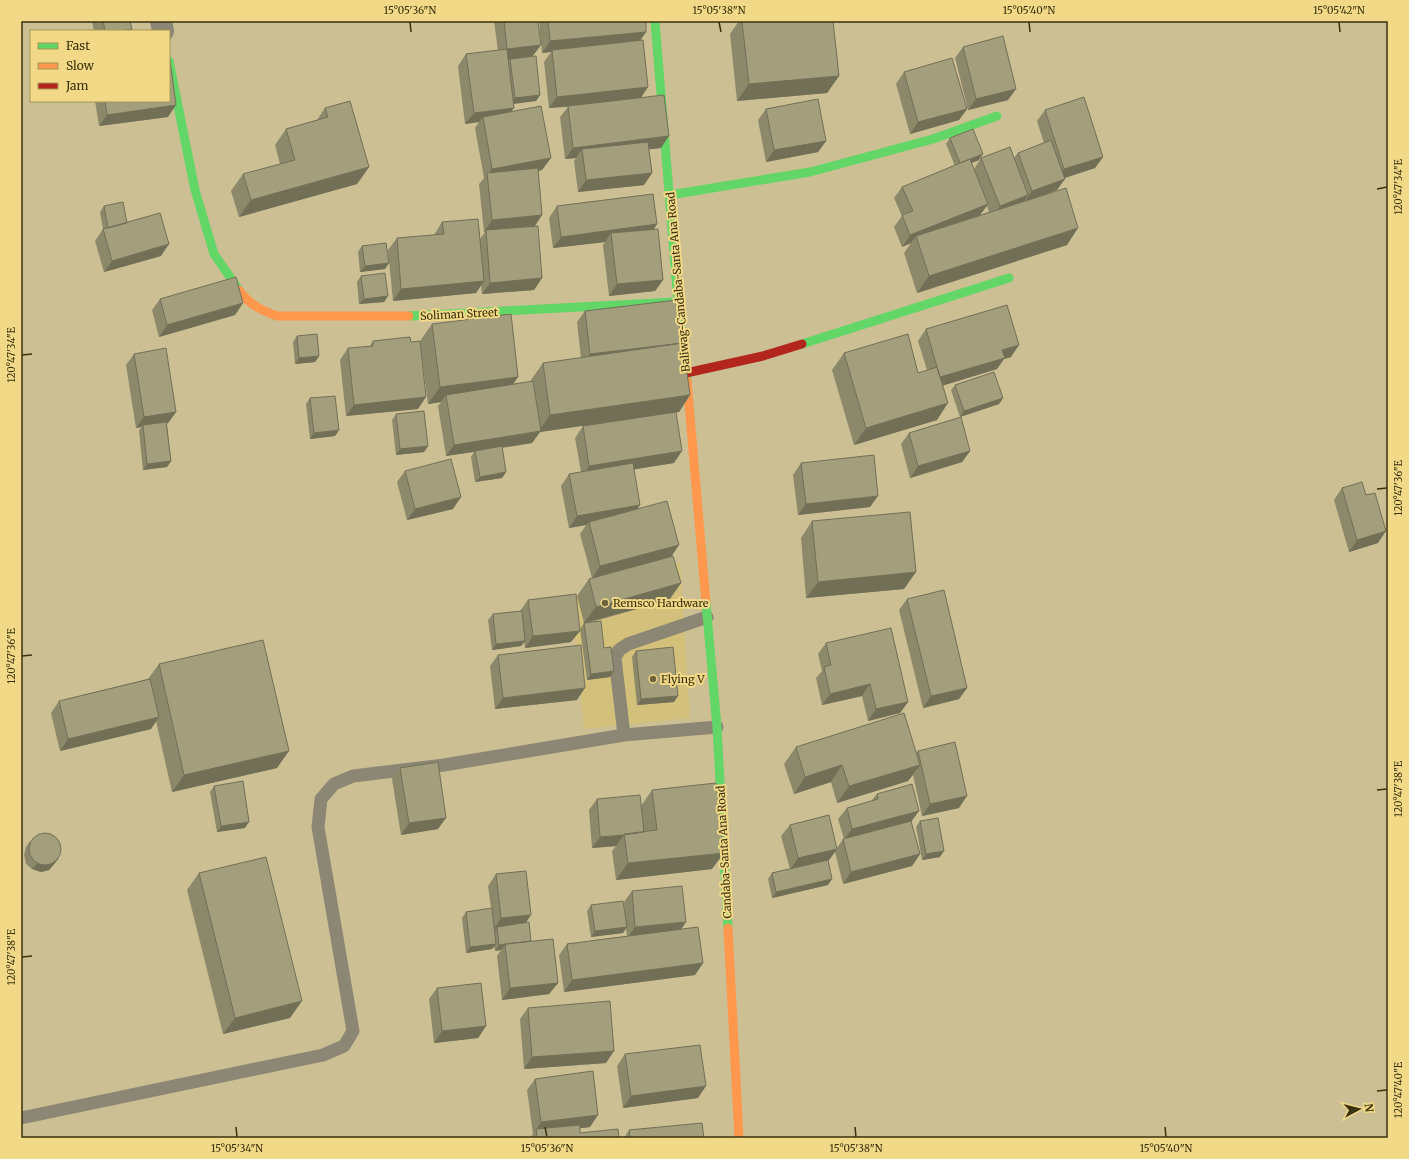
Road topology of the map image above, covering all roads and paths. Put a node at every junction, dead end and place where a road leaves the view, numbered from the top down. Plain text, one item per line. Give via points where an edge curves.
1 (655, 21) edge
2 (170, 66) edge
3 (997, 116) dead end
4 (670, 195) junction
5 (1009, 278) dead end
6 (678, 302) junction
7 (686, 373) junction
8 (703, 567) joint
9 (706, 617) junction
10 (717, 727) junction
11 (624, 735) junction
12 (21, 1118) edge
13 (739, 1138) edge

1 - 4 street, Baliwag-Candaba-Santa Ana Road
2 - 6 street, Soliman Street via 195,190 214,254 244,298 260,310 277,316 409,316
3 - 4 street via 933,139 810,172
4 - 6 street, Baliwag-Candaba-Santa Ana Road
5 - 7 street via 763,356
6 - 7 street, Baliwag-Candaba-Santa Ana Road
7 - 8 street, Baliwag-Candaba-Santa Ana Road
8 - 9 street, Candaba-Santa Ana Road
9 - 10 street, Candaba-Santa Ana Road
9 - 11 lane via 628,644 619,650 615,658
10 - 11 lane
10 - 13 street, Candaba-Santa Ana Road
11 - 12 lane via 444,765 353,776 334,784 321,799 318,827 353,1031 344,1046 323,1055

